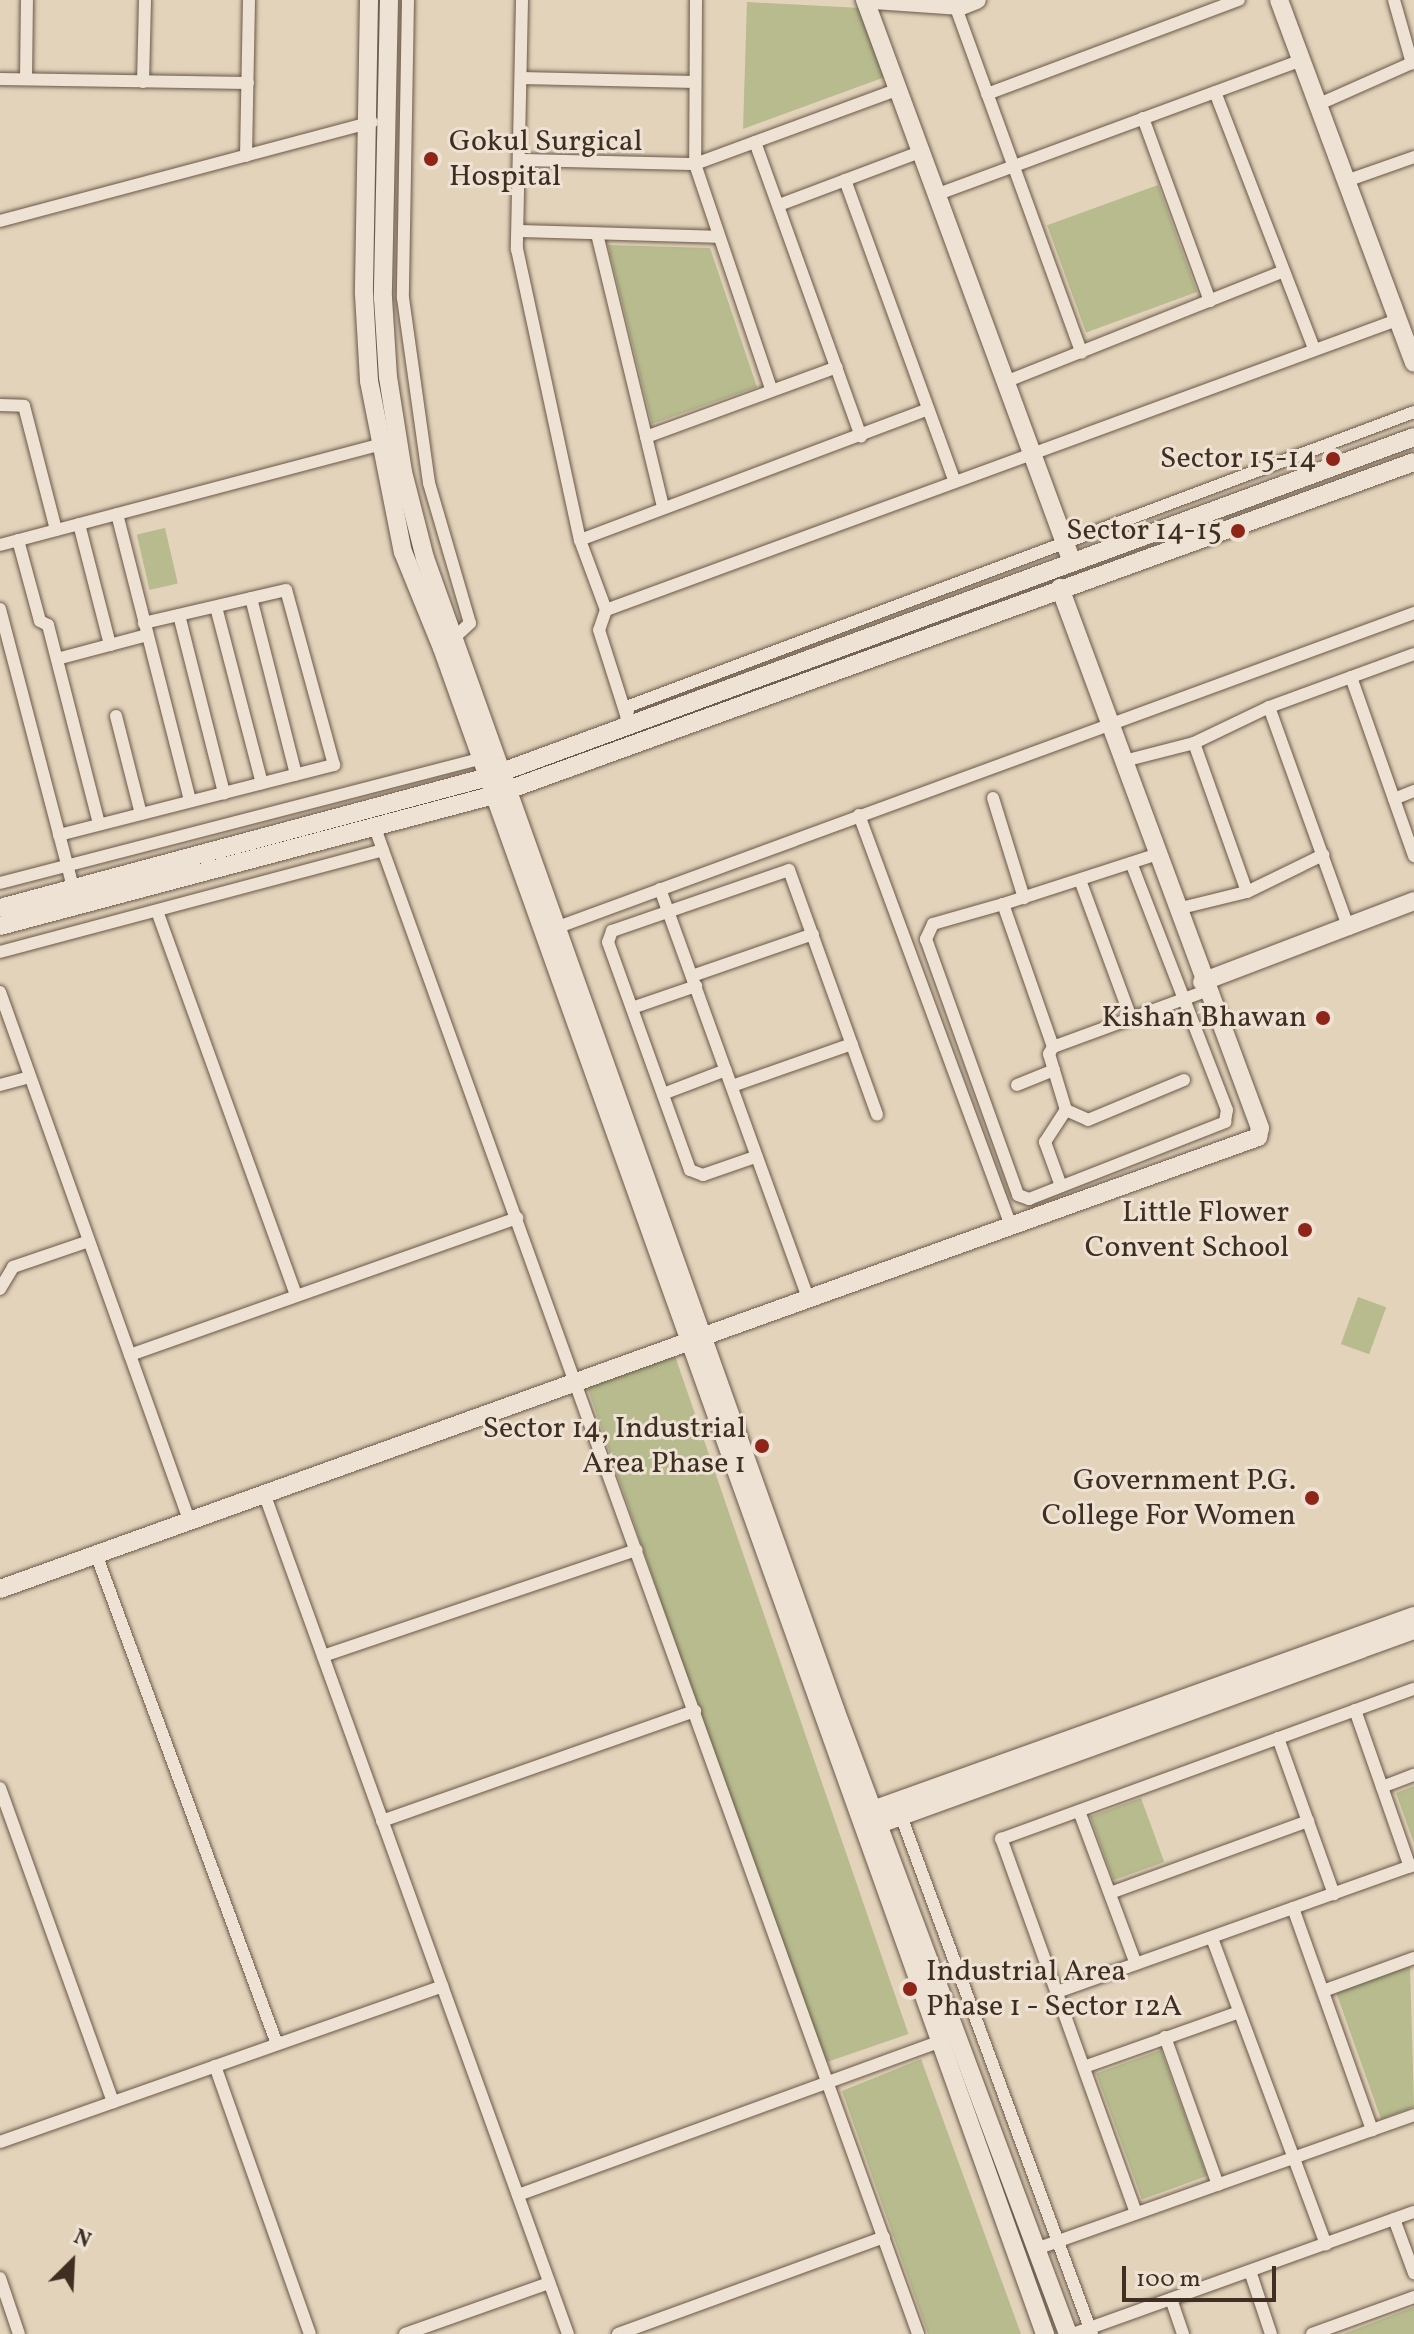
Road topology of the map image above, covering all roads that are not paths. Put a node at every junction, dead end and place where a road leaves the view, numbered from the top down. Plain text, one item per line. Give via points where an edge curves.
1 (27, 0) edge
2 (145, 0) edge
3 (249, 0) edge
4 (369, 0) edge
5 (389, 0) edge
6 (408, 0) edge
7 (522, 0) edge
8 (696, 0) edge
9 (865, 0) edge
10 (874, 0) edge
11 (977, 0) edge
12 (1239, 0) edge
13 (1279, 0) edge
14 (1394, 0) edge
15 (955, 5) junction
16 (1302, 60) junction
17 (1413, 62) edge
18 (521, 78) junction
19 (0, 79) edge
20 (26, 79) junction
21 (143, 82) junction
22 (695, 82) junction
23 (248, 83) junction
24 (899, 89) junction
25 (1215, 92) junction
26 (987, 94) junction
27 (1317, 105) junction
28 (1143, 118) junction
29 (387, 119) junction
30 (367, 124) junction
31 (755, 142) junction
32 (923, 151) junction
33 (246, 156) junction
34 (1414, 157) edge
35 (519, 160) junction
36 (695, 164) junction
37 (1014, 166) junction
38 (845, 180) junction
39 (1346, 181) junction
40 (938, 194) junction
41 (779, 205) junction
42 (0, 221) edge
43 (518, 231) junction
44 (597, 234) junction
45 (718, 237) junction
46 (1282, 272) junction
47 (1210, 301) junction
48 (1397, 320) junction
49 (1314, 348) junction
50 (1082, 353) junction
51 (1414, 363) edge
52 (837, 367) junction
53 (1005, 382) junction
54 (771, 388) junction
55 (0, 405) edge
56 (928, 409) junction
57 (1414, 412) edge
58 (646, 437) junction
59 (861, 437) junction
60 (1414, 437) edge
61 (390, 442) junction
62 (1029, 451) junction
63 (1414, 462) edge
64 (954, 480) junction
65 (663, 506) junction
66 (117, 514) junction
67 (79, 524) junction
68 (56, 530) junction
69 (18, 540) junction
70 (580, 540) junction
71 (1063, 544) junction
72 (0, 545) edge
73 (1067, 564) junction
74 (1064, 587) junction
75 (251, 598) junction
76 (216, 607) junction
77 (0, 609) edge
78 (606, 610) junction
79 (1414, 613) edge
80 (179, 615) junction
81 (146, 629) junction
82 (455, 637) junction
83 (110, 645) junction
84 (1414, 654) edge
85 (57, 659) junction
86 (1351, 677) junction
87 (1269, 707) junction
88 (116, 716) dead end
89 (1110, 721) junction
90 (626, 722) junction
91 (1194, 743) junction
92 (481, 759) junction
93 (1124, 761) junction
94 (296, 774) junction
95 (493, 775) junction
96 (262, 783) junction
97 (1414, 791) edge
98 (224, 793) junction
99 (500, 793) junction
100 (993, 798) dead end
101 (1394, 799) junction
102 (190, 801) junction
103 (141, 814) junction
104 (859, 815) junction
105 (99, 824) junction
106 (375, 828) junction
107 (59, 835) junction
108 (383, 850) junction
109 (1158, 854) junction
110 (1323, 855) junction
111 (1414, 856) edge
112 (1131, 863) junction
113 (66, 866) junction
114 (1080, 880) junction
115 (0, 884) edge
116 (73, 888) junction
117 (660, 889) junction
118 (1247, 892) junction
119 (1024, 898) junction
120 (1414, 901) edge
121 (1003, 904) junction
122 (3, 907) edge
123 (1177, 909) junction
124 (668, 910) junction
125 (157, 911) junction
126 (0, 926) edge
127 (1349, 929) junction
128 (550, 930) junction
129 (813, 934) junction
130 (0, 952) edge
131 (694, 981) junction
132 (1204, 986) junction
133 (0, 992) edge
134 (1183, 999) junction
135 (632, 1008) junction
136 (1131, 1018) junction
137 (852, 1044) junction
138 (1053, 1047) junction
139 (726, 1070) junction
140 (1054, 1070) junction
141 (30, 1077) junction
142 (1184, 1080) dead end
143 (0, 1085) edge
144 (1017, 1085) dead end
145 (732, 1086) junction
146 (663, 1094) junction
147 (1066, 1110) junction
148 (877, 1115) dead end
149 (755, 1157) junction
150 (1061, 1186) junction
151 (517, 1218) junction
152 (1011, 1227) junction
153 (89, 1241) junction
154 (0, 1289) edge
155 (296, 1296) junction
156 (809, 1300) junction
157 (696, 1341) junction
158 (130, 1355) junction
159 (577, 1383) junction
160 (264, 1493) junction
161 (189, 1520) junction
162 (637, 1550) junction
163 (96, 1554) junction
164 (0, 1589) edge
165 (1414, 1616) edge
166 (1414, 1630) edge
167 (323, 1656) junction
168 (1414, 1689) edge
169 (1355, 1710) junction
170 (695, 1711) junction
171 (1278, 1738) junction
172 (1414, 1775) edge
173 (1382, 1787) junction
174 (0, 1788) edge
175 (1079, 1811) junction
176 (901, 1816) junction
177 (869, 1820) junction
178 (382, 1821) junction
179 (1308, 1821) junction
180 (1412, 1866) edge
181 (1110, 1893) junction
182 (1334, 1894) junction
183 (1293, 1908) junction
184 (1212, 1938) junction
185 (1414, 1958) edge
186 (1136, 1964) junction
187 (442, 1986) junction
188 (1323, 1991) junction
189 (1057, 1992) junction
190 (1239, 2012) junction
191 (958, 2035) junction
192 (1165, 2037) junction
193 (939, 2041) junction
194 (277, 2044) junction
195 (215, 2066) junction
196 (1084, 2067) junction
197 (829, 2082) junction
198 (113, 2102) junction
199 (1414, 2115) edge
200 (1372, 2130) junction
201 (0, 2142) edge
202 (1294, 2159) junction
203 (1218, 2185) junction
204 (518, 2195) junction
205 (1414, 2212) edge
206 (1136, 2213) junction
207 (1394, 2219) junction
208 (884, 2237) junction
209 (1057, 2242) junction
210 (1326, 2245) junction
211 (1036, 2249) junction
212 (1250, 2271) junction
213 (1414, 2273) edge
214 (0, 2278) edge
215 (549, 2283) junction
216 (1414, 2297) edge
217 (1171, 2299) junction
218 (1091, 2331) edge
219 (19, 2334) edge
220 (310, 2334) edge
221 (405, 2334) edge
222 (568, 2334) edge
223 (618, 2334) edge
224 (918, 2334) edge
225 (1045, 2334) edge
226 (1071, 2334) edge
227 (1183, 2334) edge
228 (1271, 2334) edge
229 (1312, 2334) edge

1 - 20 street
2 - 21 street
3 - 23 street
4 - 30 street
5 - 29 street
6 - 82 street via 403,298 429,483 470,623
7 - 18 street
8 - 22 street
9 - 24 street
10 - 15 street
11 - 15 street
12 - 26 street
13 - 16 street
14 - 17 street
15 - 26 street
16 - 25 street
16 - 27 street
17 - 27 street
18 - 22 street
18 - 35 street
19 - 20 street
20 - 21 street
21 - 23 street
22 - 36 street
23 - 33 street
24 - 31 street
24 - 32 street
25 - 28 street
25 - 46 street
26 - 37 street
27 - 39 street
28 - 37 street
28 - 47 street
29 - 30 street
29 - 61 street via 383,298
30 - 33 street
30 - 61 street via 364,294 369,381
31 - 36 street
31 - 41 street
32 - 38 street
32 - 40 street
33 - 42 street
34 - 39 street
35 - 36 street
35 - 43 street
36 - 45 street
37 - 40 street
37 - 50 street
38 - 41 street
38 - 56 street
39 - 48 street
40 - 53 street
41 - 52 street
43 - 44 street
43 - 70 street
44 - 45 street
44 - 58 street
45 - 54 street
46 - 47 street
46 - 49 street
47 - 50 street
48 - 49 street
48 - 51 street
49 - 62 street
50 - 53 street
52 - 54 street
52 - 59 street
53 - 62 street
54 - 58 street
55 - 68 street via 24,406
56 - 59 street
56 - 64 street
57 - 71 street
58 - 65 street
59 - 65 street
60 - 73 street
61 - 66 street
61 - 82 street
61 - 92 street via 403,552
62 - 64 street
62 - 71 street
63 - 74 street
64 - 78 street
65 - 70 street
66 - 67 street
66 - 81 street
67 - 68 street
67 - 83 street
68 - 69 street
69 - 72 street
69 - 85 street
70 - 78 street
71 - 73 street
71 - 90 street via 629,706
73 - 74 street
73 - 90 street
74 - 89 street
74 - 99 street
75 - 76 street
75 - 94 street
75 - 94 street via 286,590 334,765
76 - 80 street
76 - 96 street
77 - 107 street
78 - 90 street via 599,630
79 - 89 street
80 - 81 street
80 - 98 street
81 - 83 street
81 - 102 street
82 - 95 street
83 - 85 street
84 - 86 street
85 - 105 street
86 - 87 street
86 - 101 street
87 - 91 street
87 - 110 street
88 - 103 street
89 - 93 street
89 - 104 street
90 - 95 street
91 - 93 street
91 - 118 street
92 - 95 street
92 - 113 street
93 - 109 street
94 - 96 street
95 - 99 street
95 - 116 street
96 - 98 street
97 - 101 street
98 - 102 street
99 - 106 street
99 - 128 street
100 - 119 street
101 - 111 street
102 - 103 street
103 - 105 street
104 - 117 street
104 - 152 street
105 - 107 street
106 - 108 street
106 - 126 street
107 - 113 street
108 - 125 street
108 - 151 street
109 - 112 street
109 - 123 street
110 - 118 street
110 - 127 street
112 - 114 street
112 - 134 street
113 - 115 street
113 - 116 street
114 - 119 street
114 - 136 street
115 - 122 street
116 - 122 street
117 - 124 street
117 - 128 street
118 - 123 street
119 - 121 street
120 - 127 street
121 - 138 street
121 - 150 street via 933,924 926,939 1018,1195 1029,1199
123 - 132 street
124 - 129 street via 782,868 789,870
124 - 131 street
124 - 135 street via 607,935
125 - 130 street
125 - 155 street
127 - 132 street
128 - 157 street
129 - 131 street
129 - 137 street
131 - 135 street
131 - 139 street
132 - 134 street
132 - 152 street via 1260,1128 1258,1137
133 - 141 street
134 - 136 street
134 - 150 street via 1227,1110 1225,1122
135 - 146 street
136 - 138 street
137 - 145 street
137 - 148 street
138 - 140 street
139 - 145 street
139 - 146 street
140 - 144 street
140 - 147 street
141 - 143 street
141 - 153 street
142 - 147 street via 1088,1120
145 - 149 street
146 - 149 street via 694,1174
147 - 150 street via 1045,1142
149 - 156 street
151 - 155 street
151 - 159 street
152 - 156 street
153 - 154 street via 13,1267
153 - 158 street
155 - 158 street
156 - 157 street
157 - 159 street
157 - 177 street
158 - 161 street
159 - 160 street
159 - 162 street
160 - 161 street
160 - 167 street
161 - 163 street
162 - 167 street
162 - 170 street
163 - 164 street
163 - 194 street
165 - 177 street
166 - 176 street
167 - 178 street
168 - 169 street
169 - 171 street
169 - 173 street
170 - 178 street
170 - 197 street
171 - 175 street
171 - 179 street
172 - 173 street
173 - 180 street
174 - 198 street
175 - 181 street
175 - 189 street via 1001,1839
176 - 177 street
176 - 209 street
177 - 191 street
177 - 193 street
178 - 187 street
179 - 181 street
179 - 182 street
180 - 182 street
181 - 186 street
182 - 183 street
183 - 184 street
183 - 188 street
184 - 186 street
184 - 190 street
185 - 188 street
186 - 189 street
187 - 194 street
187 - 204 street
188 - 200 street
189 - 196 street
190 - 192 street
190 - 202 street
191 - 193 street
191 - 211 street
192 - 196 street
192 - 203 street
193 - 197 street
193 - 225 street
194 - 195 street
195 - 198 street
195 - 220 street
196 - 206 street
197 - 204 street
197 - 208 street
198 - 201 street
199 - 200 street
200 - 202 street
202 - 203 street
202 - 210 street
203 - 206 street
204 - 215 street
205 - 207 street
206 - 209 street
207 - 210 street
207 - 213 street
208 - 223 street
208 - 224 street
209 - 211 street
209 - 218 street
210 - 212 street
211 - 226 street
212 - 217 street
212 - 228 street
214 - 219 street
215 - 221 street
215 - 222 street
216 - 229 street
217 - 218 street
217 - 227 street
218 - 226 street

